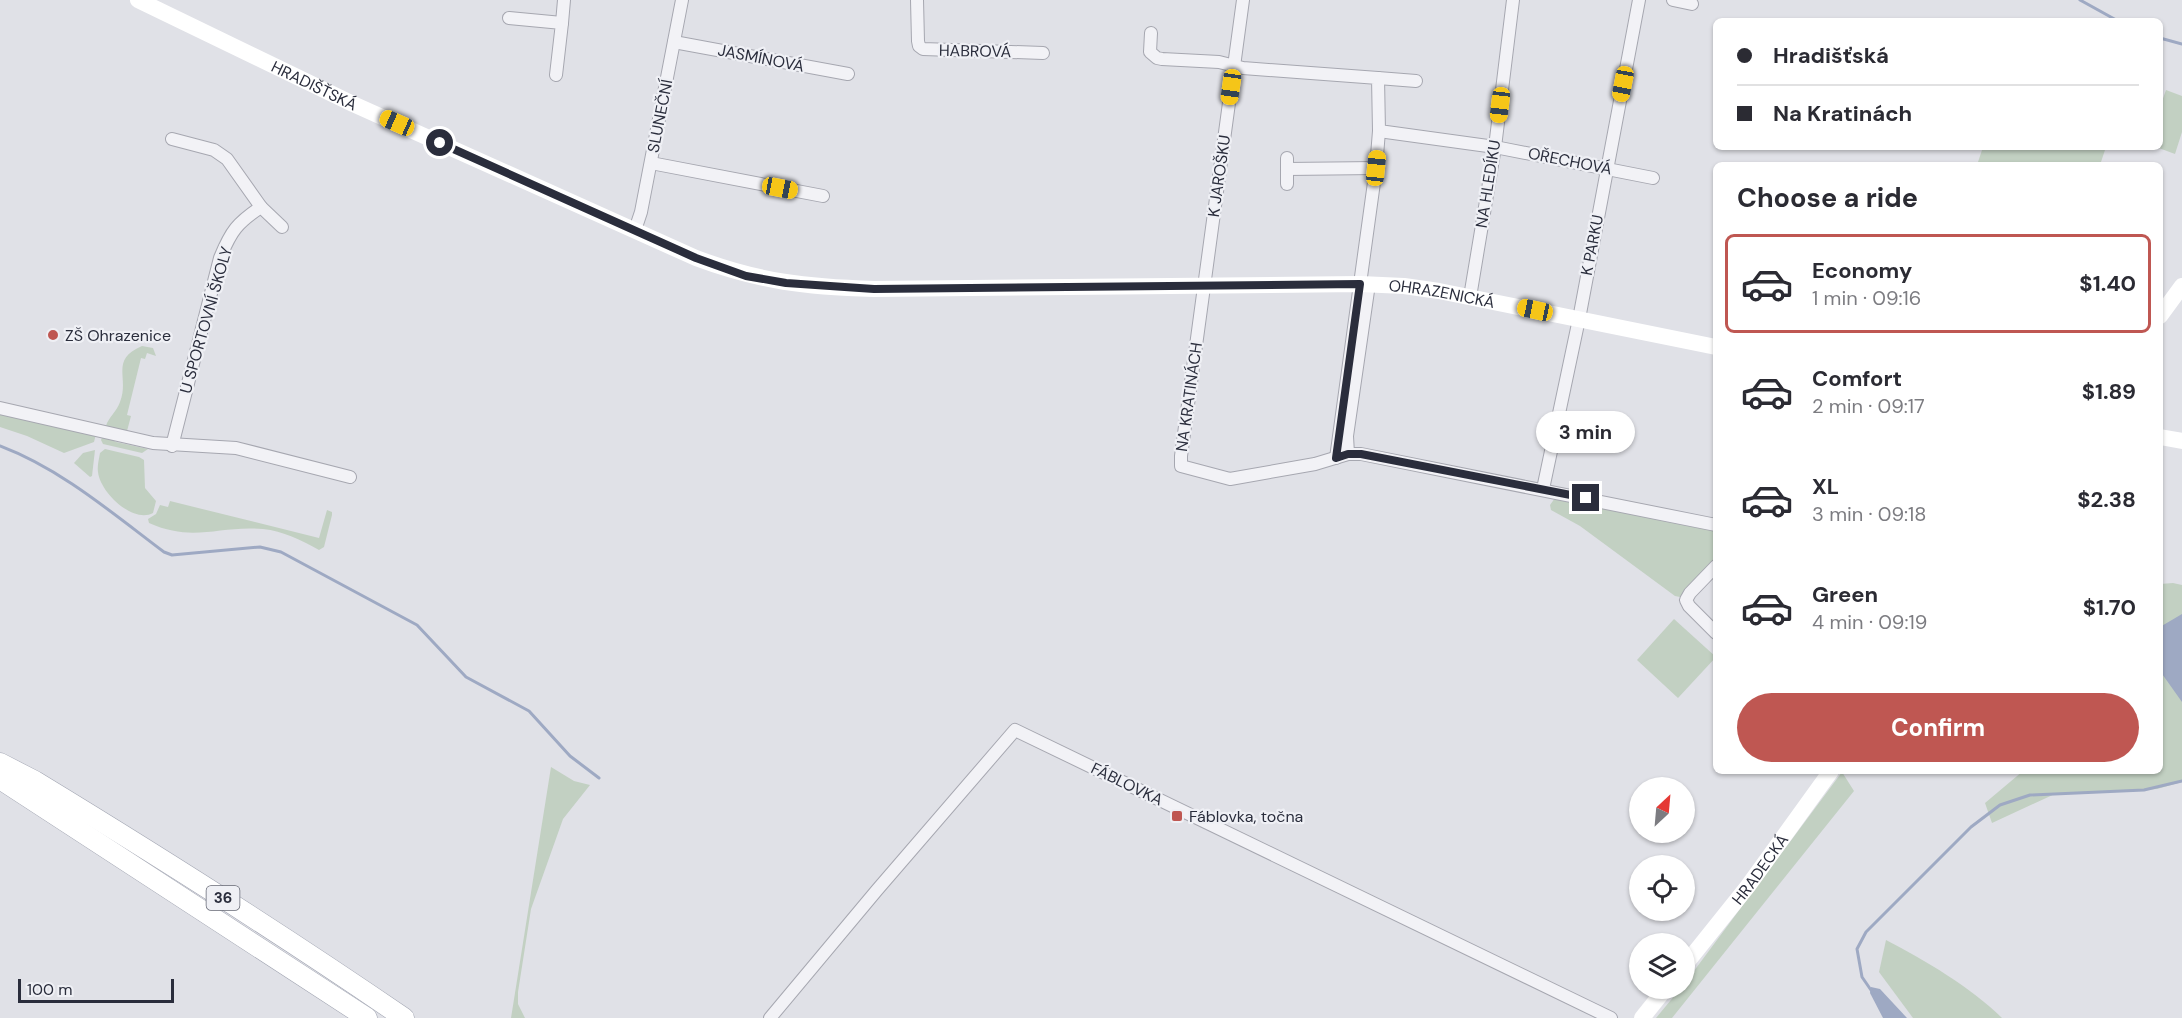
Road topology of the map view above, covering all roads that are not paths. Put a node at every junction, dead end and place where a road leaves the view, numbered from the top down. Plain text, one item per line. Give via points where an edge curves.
1 (138, 0) edge
2 (564, 0) edge
3 (682, 0) edge
4 (917, 0) edge
5 (1243, 0) edge
6 (1513, 0) edge
7 (1639, 0) edge
8 (1673, 0) edge
9 (1692, 4) dead end
10 (509, 18) dead end
11 (561, 23) junction
12 (1151, 33) dead end
13 (674, 42) junction
14 (1043, 53) dead end
15 (1234, 66) junction
16 (848, 74) dead end
17 (556, 75) dead end
18 (1378, 78) junction
19 (1416, 81) dead end
20 (1379, 131) junction
21 (172, 139) dead end
22 (1495, 147) junction
23 (651, 163) junction
24 (1376, 168) junction
25 (1607, 168) junction
26 (1653, 178) dead end
27 (1287, 184) dead end
28 (823, 196) dead end
29 (261, 207) junction
30 (282, 227) dead end
31 (634, 230) junction
32 (1364, 284) junction
33 (1204, 285) junction
34 (2182, 286) edge
35 (1470, 297) junction
36 (2163, 312) edge
37 (1579, 319) junction
38 (1713, 346) edge
39 (0, 408) edge
40 (2163, 438) edge
41 (2182, 441) edge
42 (172, 446) junction
43 (1342, 456) junction
44 (350, 477) dead end
45 (1543, 489) junction
46 (1713, 524) edge
47 (1713, 569) edge
48 (1713, 630) edge
49 (0, 763) edge
50 (1829, 774) edge
51 (6, 784) edge
52 (1695, 952) edge
53 (1657, 999) edge
54 (367, 1018) edge
55 (404, 1018) edge
56 (770, 1018) edge
57 (1611, 1018) edge
58 (1642, 1018) edge

1 - 31 street, HRADIŠŤSKÁ via 353,104
2 - 11 street
3 - 13 street, SLUNEČNÍ
4 - 14 street, HABROVÁ via 918,41 923,49
5 - 15 street, K JAROŠKU
6 - 22 street, NA HLEDÍKU
7 - 25 street, K PARKU
8 - 9 street
10 - 11 street
11 - 17 street
12 - 15 street via 1150,52 1157,58
13 - 16 street, JASMÍNOVÁ
13 - 23 street, SLUNEČNÍ
15 - 18 street
15 - 33 street, K JAROŠKU
18 - 19 street
18 - 20 street
20 - 22 street, OŘECHOVÁ
20 - 24 street
21 - 29 street via 220,153
22 - 25 street, OŘECHOVÁ
22 - 35 street, NA HLEDÍKU
23 - 28 street
23 - 31 street, SLUNEČNÍ
24 - 27 street via 1287,163
24 - 32 street
25 - 26 street, OŘECHOVÁ
25 - 37 street, K PARKU
29 - 30 street
29 - 42 street, U SPORTOVNÍ ŠKOLY via 237,224 220,258
31 - 33 street, OHRAZENICKÁ via 746,276 808,285 874,289
32 - 33 street, OHRAZENICKÁ
32 - 35 street, OHRAZENICKÁ
32 - 43 street
33 - 43 street, NA KRATINÁCH via 1181,466 1230,479
34 - 36 street
35 - 37 street, OHRAZENICKÁ
37 - 38 street, OHRAZENICKÁ
37 - 45 street, K PARKU
39 - 42 street
40 - 41 street
42 - 44 street via 236,448
43 - 45 street, NA KRATINÁCH via 1361,454
45 - 46 street, NA KRATINÁCH
47 - 48 street via 1686,600
49 - 55 main road, 36 via 209,889
50 - 52 street, HRADECKÁ
51 - 54 main road, 36
53 - 58 street
56 - 57 street, FÁBLOVKA via 1015,730

